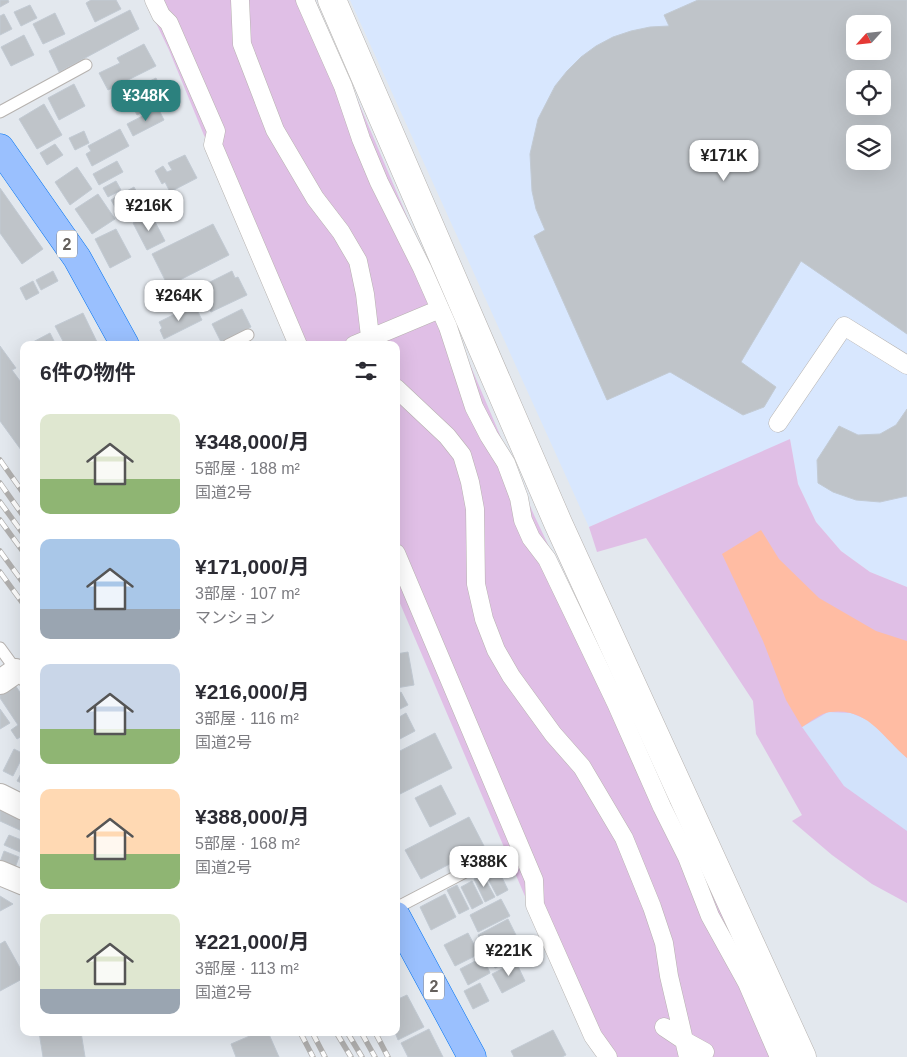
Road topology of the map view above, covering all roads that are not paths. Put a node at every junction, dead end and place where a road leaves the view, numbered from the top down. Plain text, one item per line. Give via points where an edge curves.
1 (154, 0) edge
2 (240, 0) edge
3 (305, 0) edge
4 (332, 0) edge
5 (86, 65) dead end
6 (0, 112) edge
7 (0, 148) edge
8 (440, 308) junction
9 (248, 336) dead end
10 (123, 341) edge
11 (237, 341) edge
12 (296, 341) edge
13 (365, 341) edge
14 (369, 341) edge
15 (907, 365) edge
16 (400, 392) edge
17 (778, 423) dead end
18 (400, 562) edge
19 (0, 648) edge
20 (13, 678) edge
21 (542, 699) dead end
22 (544, 729) junction
23 (0, 796) edge
24 (20, 806) edge
25 (488, 860) dead end
26 (0, 873) edge
27 (20, 882) edge
28 (400, 906) edge
29 (400, 923) edge
30 (664, 1027) dead end
31 (693, 1050) edge
32 (472, 1057) edge
33 (608, 1057) edge
34 (779, 1057) edge
35 (802, 1057) edge

1 - 12 street via 161,15 169,22 216,131 213,145
2 - 13 street via 242,44 276,130 315,198 342,232 358,261 365,294
3 - 8 street via 343,86 379,182
4 - 35 street via 558,523
5 - 6 lane
7 - 10 highway, 2 via 77,258
8 - 14 street
8 - 34 street via 474,407 506,463 531,538 547,560 616,703 687,857 710,916 747,983
9 - 11 lane
15 - 17 street via 844,326
16 - 22 street via 447,436 462,455 475,509 476,584 484,619 496,650
18 - 33 street via 534,880 535,904 593,1036
19 - 20 lane
21 - 22 street
22 - 31 street via 582,767 624,838 652,906 664,943 669,976
23 - 24 street
25 - 28 lane
26 - 27 street
29 - 32 highway, 2
30 - 31 street

